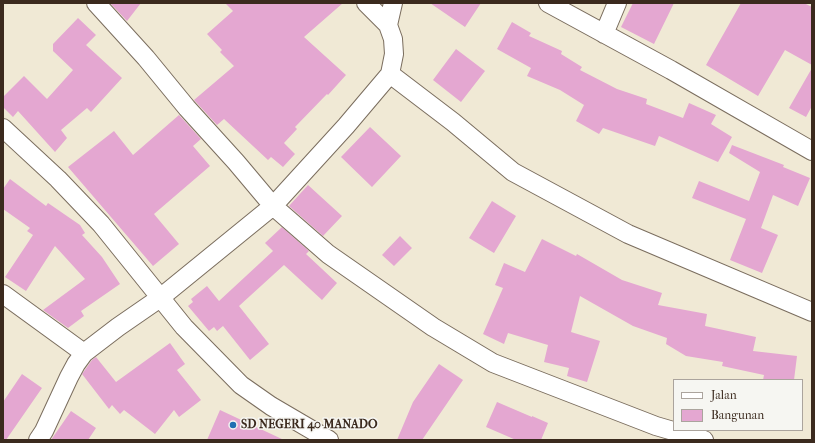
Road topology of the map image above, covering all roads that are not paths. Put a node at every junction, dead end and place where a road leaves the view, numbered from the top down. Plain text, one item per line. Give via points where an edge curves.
1 (96, 3) edge
2 (366, 3) edge
3 (393, 3) edge
4 (548, 3) edge
5 (617, 3) edge
6 (388, 26) junction
7 (604, 34) junction
8 (390, 74) junction
9 (3, 128) edge
10 (812, 151) edge
11 (272, 206) junction
12 (3, 294) edge
13 (160, 298) junction
14 (812, 312) edge
15 (84, 353) junction
16 (673, 431) edge
17 (673, 431) edge
18 (38, 440) edge
19 (329, 440) edge
20 (704, 440) edge

1 - 11 street
2 - 6 street
3 - 6 street
4 - 7 street
5 - 7 street
6 - 8 street via 393,39 394,54
7 - 10 street
8 - 11 street
8 - 14 street via 513,172 628,234
9 - 13 street via 58,179 101,224
11 - 13 street
11 - 17 street via 328,254 363,279 433,327 493,363
12 - 15 street
13 - 15 street
13 - 19 street via 184,327 241,385
15 - 18 street via 72,370
16 - 20 street

